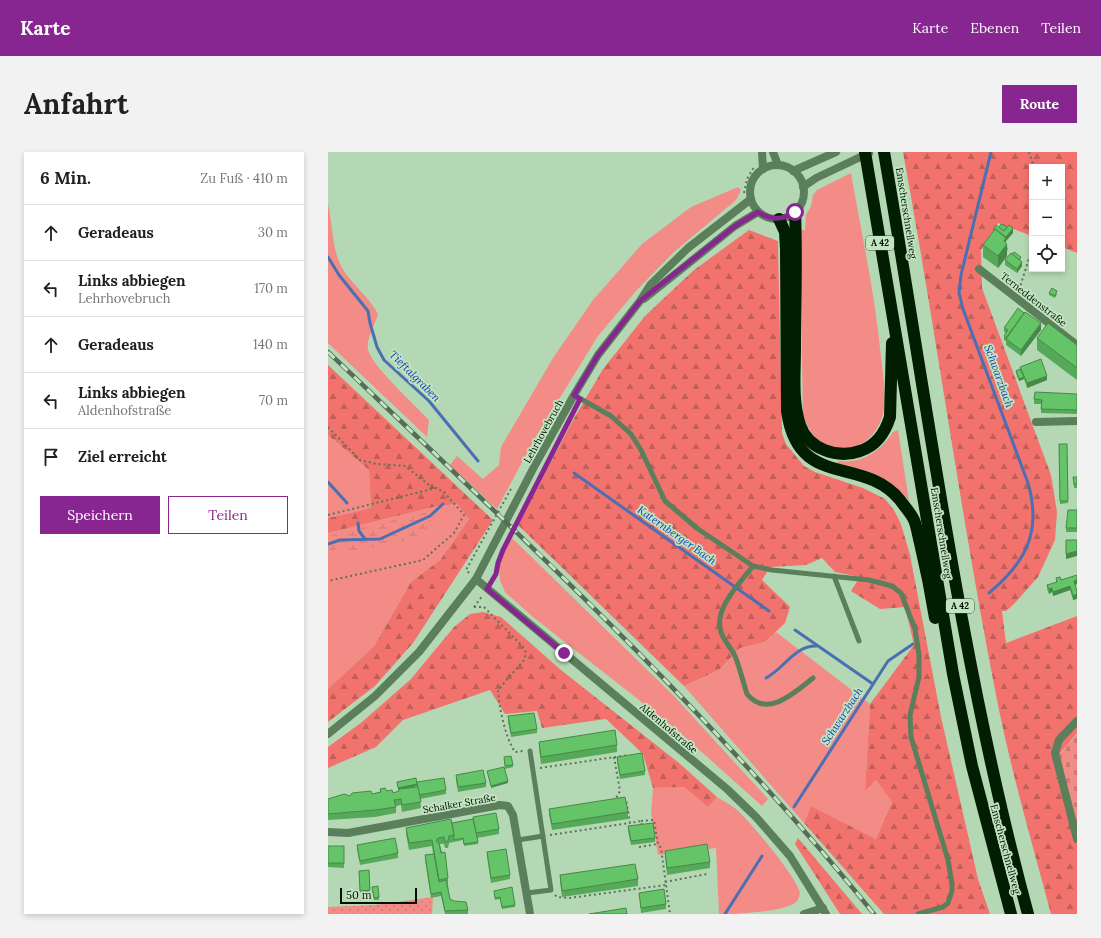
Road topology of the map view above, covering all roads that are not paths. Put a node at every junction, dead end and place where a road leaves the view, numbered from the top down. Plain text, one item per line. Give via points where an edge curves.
1 (762, 152) edge
2 (773, 152) edge
3 (836, 152) edge
4 (865, 152) edge
5 (871, 152) edge
6 (885, 155) edge
7 (778, 165) junction
8 (763, 169) junction
9 (793, 171) junction
10 (803, 187) junction
11 (751, 199) junction
12 (758, 212) junction
13 (795, 212) junction
14 (780, 219) junction
15 (979, 269) dead end
16 (640, 301) junction
17 (894, 320) junction
18 (1077, 345) edge
19 (574, 395) junction
20 (1077, 421) edge
21 (1036, 422) dead end
22 (753, 566) junction
23 (834, 576) junction
24 (476, 579) junction
25 (859, 641) dead end
26 (953, 674) junction
27 (812, 678) dead end
28 (1077, 721) edge
29 (328, 734) edge
30 (530, 751) road end
31 (1074, 812) edge
32 (328, 832) edge
33 (543, 836) junction
34 (1077, 839) edge
35 (518, 840) junction
36 (527, 894) junction
37 (824, 911) edge
38 (530, 914) edge
39 (804, 914) edge
40 (918, 914) edge
41 (1011, 914) edge
42 (1028, 914) edge

1 - 8 street
2 - 7 street
3 - 9 street
4 - 17 highway, Emscherschnellweg / A 42
5 - 10 street via 816,178
6 - 42 highway, Emscherschnellweg / A 42 via 966,640 985,737
7 - 8 street
7 - 9 street
8 - 11 street via 752,182
9 - 10 street
10 - 13 street via 803,199
11 - 12 street
11 - 16 street, Lehrhovebruch via 688,248 651,284
12 - 14 street
12 - 16 street, Lehrhovebruch via 735,226
13 - 14 street
13 - 17 highway via 795,387 800,425 816,446 835,454 854,453 875,443 887,427 890,417
14 - 26 highway via 785,232 786,250 787,411 792,436 804,454 818,463 872,480 887,488 899,499 914,520 940,641
15 - 18 street, Terneddenstraße
16 - 19 street, Lehrhovebruch via 598,355
17 - 26 highway, Emscherschnellweg / A 42
19 - 22 lane via 611,416 631,434 665,501 698,529
19 - 24 street, Lehrhovebruch
20 - 21 street
22 - 23 lane
22 - 27 lane via 727,602 720,618 720,628 735,657 745,690 751,699 760,704 772,704 790,696
23 - 25 lane
23 - 40 lane via 868,580 898,590 905,600 916,634 919,677 909,725 917,758 934,806 952,884 948,903 943,907
24 - 29 street via 419,652 375,696
24 - 37 street, Aldenhofstraße via 727,789 790,856
26 - 41 highway, Emscherschnellweg / A 42 via 972,766
28 - 31 street via 1059,740 1055,749
30 - 33 lane
31 - 34 street
32 - 35 street, Schalker Straße via 348,833 500,805 508,806 514,815
33 - 35 lane
33 - 36 lane via 551,890
35 - 36 street, Schalker Straße
36 - 38 street, Schalker Straße
37 - 39 street

